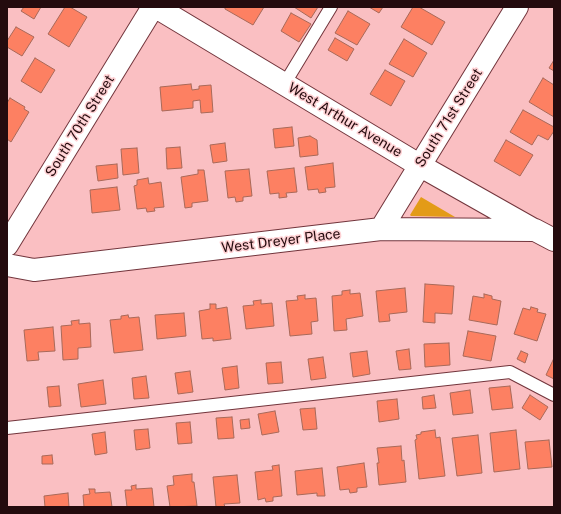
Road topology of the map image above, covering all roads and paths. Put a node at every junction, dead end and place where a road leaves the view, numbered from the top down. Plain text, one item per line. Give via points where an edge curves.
1 (153, 7) edge
2 (156, 7) edge
3 (331, 7) edge
4 (517, 7) edge
5 (285, 83) junction
6 (420, 165) junction
7 (381, 229) junction
8 (545, 235) edge
9 (7, 245) edge
10 (7, 265) edge
11 (554, 395) edge
12 (7, 428) edge

1 - 9 street, South 70th Street
2 - 5 street, West Arthur Avenue
3 - 5 lane
4 - 6 street, South 71st Street
5 - 6 street, West Arthur Avenue
6 - 7 street, South 71st Street
6 - 8 street, West Arthur Avenue
7 - 8 street, West Dreyer Place
7 - 10 street, West Dreyer Place via 34,270
11 - 12 lane via 510,372

